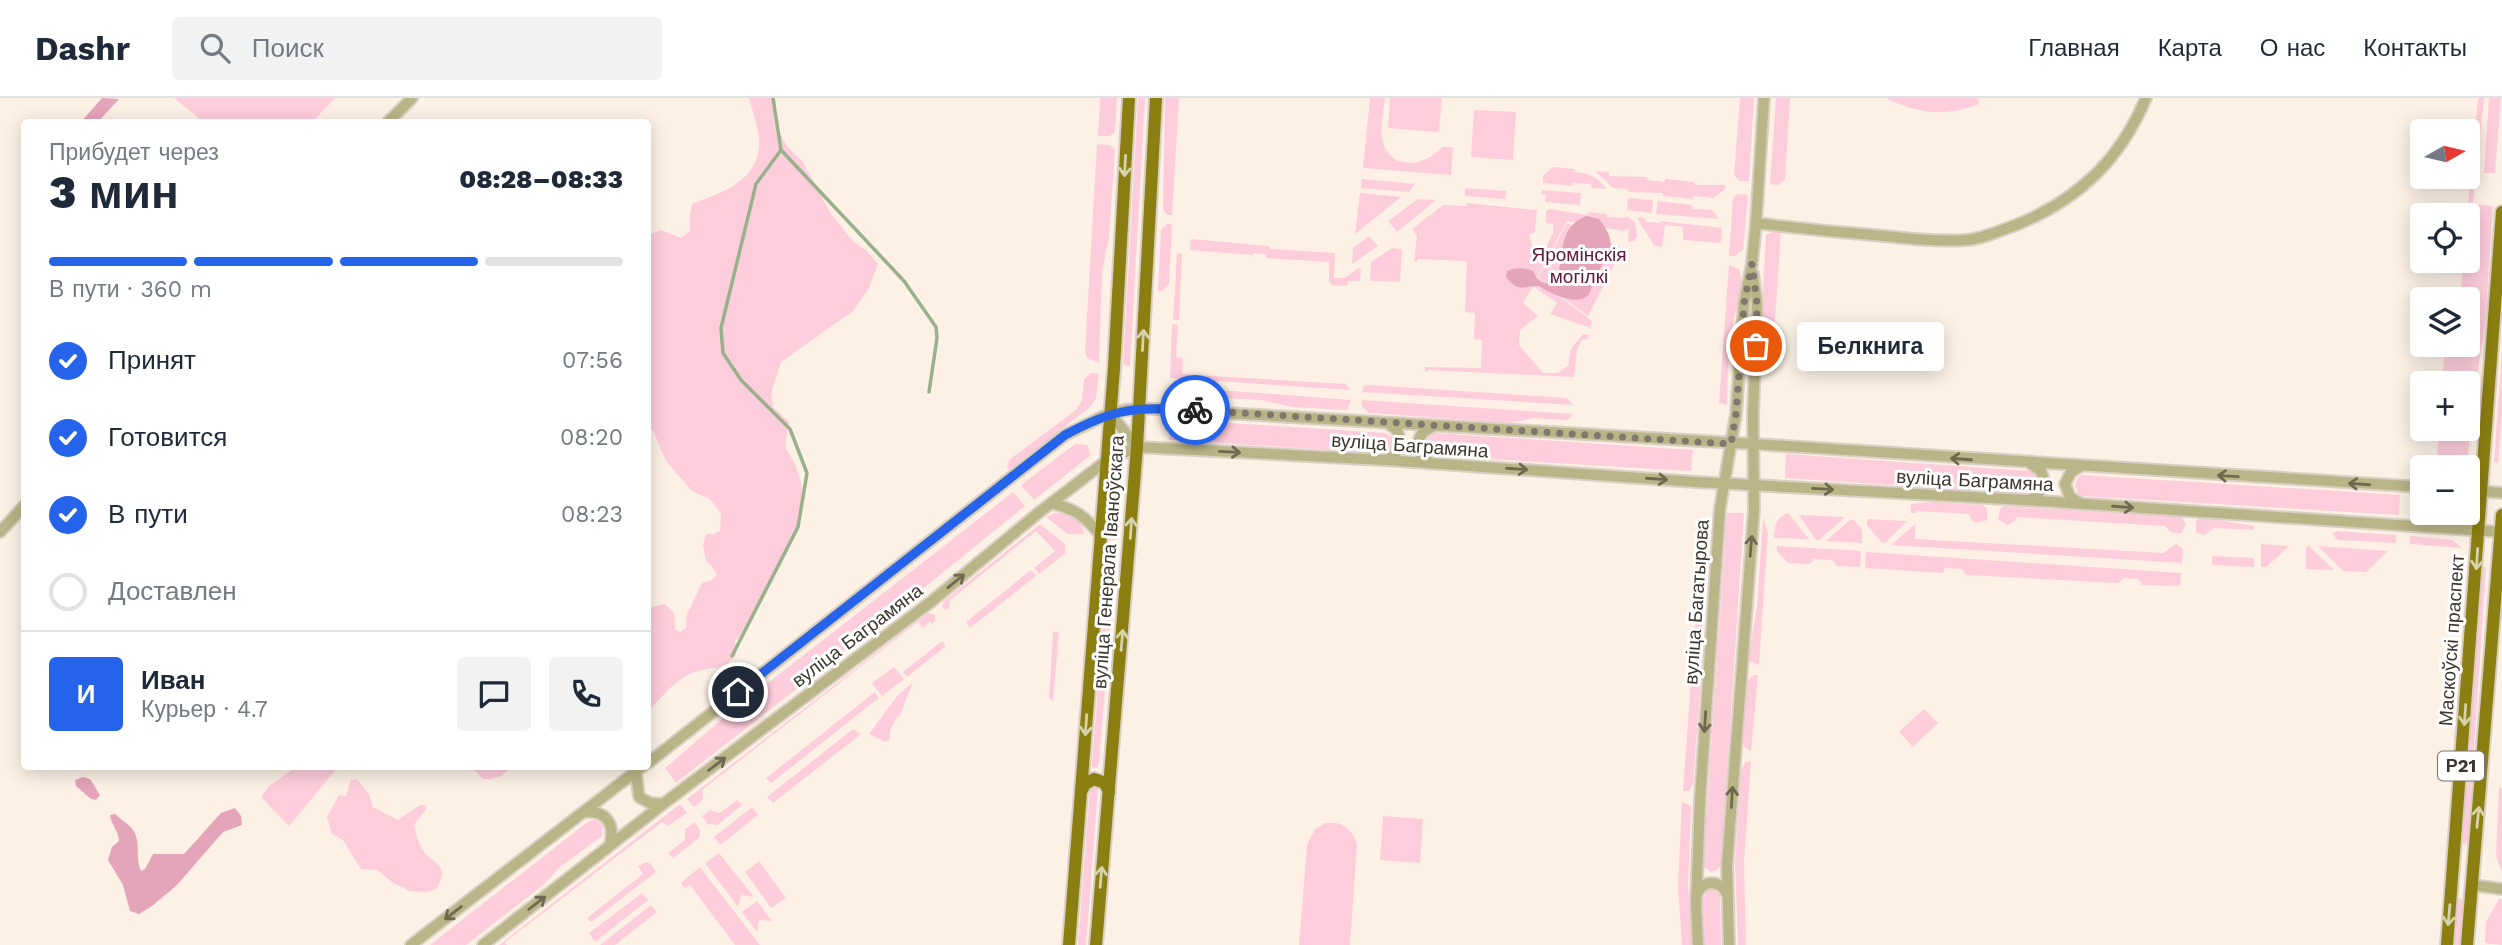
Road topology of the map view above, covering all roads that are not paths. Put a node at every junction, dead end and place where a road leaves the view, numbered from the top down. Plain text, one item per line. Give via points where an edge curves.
1 (412, 98) edge
2 (1129, 98) edge
3 (1764, 98) edge
4 (2146, 98) edge
5 (1156, 99) edge
6 (391, 119) edge
7 (2502, 212) edge
8 (1756, 223) junction
9 (1752, 264) junction
10 (1139, 408) junction
11 (1110, 413) junction
12 (1386, 423) junction
13 (1438, 426) junction
14 (1731, 444) junction
15 (1754, 444) junction
16 (1137, 447) junction
17 (1385, 460) junction
18 (1106, 461) junction
19 (1437, 463) junction
20 (2029, 464) junction
21 (2083, 467) junction
22 (1724, 483) junction
23 (1754, 485) junction
24 (2410, 486) edge
25 (2482, 491) junction
26 (2502, 493) edge
27 (2026, 500) junction
28 (1052, 503) junction
29 (2082, 504) junction
30 (21, 509) edge
31 (2502, 515) edge
32 (2479, 531) junction
33 (0, 532) edge
34 (2501, 533) edge
35 (1100, 535) junction
36 (651, 761) edge
37 (1084, 761) junction
38 (1112, 763) junction
39 (639, 770) edge
40 (640, 770) edge
41 (1082, 790) junction
42 (1109, 792) junction
43 (663, 804) junction
44 (584, 812) junction
45 (610, 845) junction
46 (1697, 864) junction
47 (1727, 865) junction
48 (2452, 884) junction
49 (2472, 886) junction
50 (2502, 888) edge
51 (1728, 896) junction
52 (1696, 897) junction
53 (411, 945) edge
54 (483, 945) edge
55 (1069, 945) edge
56 (1096, 945) edge
57 (1698, 945) edge
58 (1729, 945) edge
59 (2447, 945) edge
60 (2467, 945) edge

1 - 6 street
2 -> 11 main road, вуліца Генерала Іваноўскага
3 - 8 street, вуліца Багатырова
4 - 8 street via 2116,152 2078,191 2045,212 1983,237 1918,239
10 -> 5 main road, вуліца Генерала Іваноўскага
7 - 25 main road, Маскоўскі праспект / Р21
8 - 9 street, вуліца Багатырова
9 - 14 street, вуліца Багатырова
9 - 15 street, вуліца Багатырова via 1757,304
10 - 11 street, вуліца Баграмяна
10 - 12 street, вуліца Баграмяна
10 - 16 main road, вуліца Генерала Іваноўскага
11 - 16 street
11 - 18 main road, вуліца Генерала Іваноўскага
11 - 36 street, вуліца Баграмяна via 1065,435
12 - 13 street, вуліца Баграмяна
12 - 17 street via 1397,430 1401,443
13 - 14 street, вуліца Баграмяна
13 - 19 street via 1425,430 1417,446 1423,459
14 - 15 street, вуліца Баграмяна
14 - 22 street, вуліца Багатырова
20 -> 15 street, вуліца Баграмяна
15 - 23 street, вуліца Багатырова
16 -> 17 street, вуліца Баграмяна
16 - 18 street, вуліца Баграмяна
38 -> 16 main road, вуліца Генерала Іваноўскага
17 - 19 street, вуліца Баграмяна
18 - 28 street, вуліца Баграмяна
18 - 35 main road, вуліца Генерала Іваноўскага
19 -> 22 street, вуліца Баграмяна
20 - 21 street, вуліца Баграмяна
20 - 27 street via 2041,471 2045,483 2038,495
24 -> 21 street, вуліца Баграмяна
21 - 29 street via 2071,472 2066,484 2070,497
22 - 23 street, вуліца Баграмяна
22 -> 46 street, вуліца Багатырова
23 -> 27 street, вуліца Баграмяна
47 -> 23 street, вуліца Багатырова
25 - 26 street
25 - 32 main road, Маскоўскі праспект / Р21
27 - 29 street, вуліца Баграмяна
28 - 35 street via 1086,518
43 -> 28 street, вуліца Баграмяна via 932,601
29 -> 32 street, вуліца Баграмяна
30 - 33 street
31 - 34 main road, Р21
32 - 34 street, вуліца Баграмяна
32 -> 48 main road, Маскоўскі праспект / Р21
49 -> 34 main road, Р21
35 -> 37 main road, вуліца Генерала Іваноўскага
37 - 38 main road via 1095,774 1107,771
37 - 41 main road, вуліца Генерала Іваноўскага
38 - 42 main road, вуліца Генерала Іваноўскага
39 - 44 street
40 - 43 street via 639,797
41 - 42 main road via 1094,779 1105,783
41 - 55 main road, вуліца Генерала Іваноўскага
56 -> 42 main road, вуліца Генерала Іваноўскага
43 - 45 street, вуліца Баграмяна
44 - 45 street via 607,818
44 -> 53 street
54 -> 45 street, вуліца Баграмяна
46 - 47 street via 1700,872 1711,877 1720,875
46 - 52 street, вуліца Багатырова
47 - 51 street, вуліца Багатырова
48 - 49 main road
48 -> 59 main road, Маскоўскі праспект / Р21
49 - 50 street
49 - 60 main road, Р21
51 - 52 street via 1724,888 1711,882 1703,885
51 - 58 street, вуліца Багатырова
52 - 57 street, вуліца Багатырова

